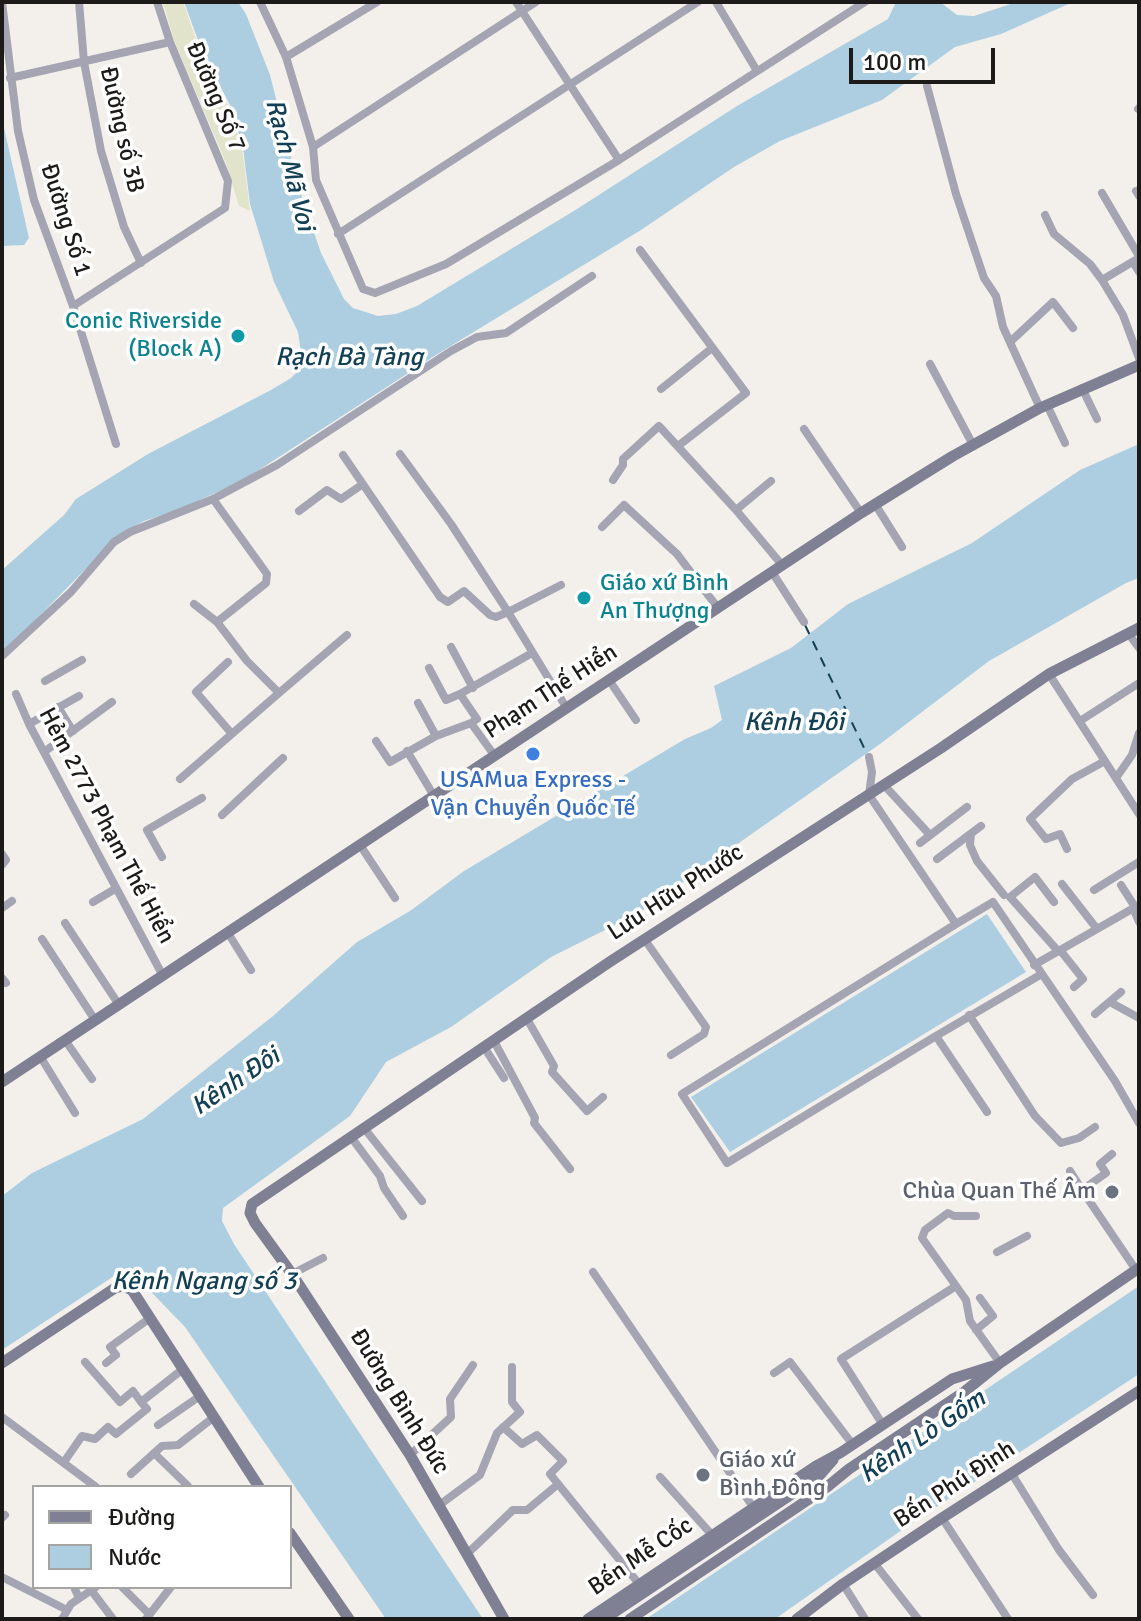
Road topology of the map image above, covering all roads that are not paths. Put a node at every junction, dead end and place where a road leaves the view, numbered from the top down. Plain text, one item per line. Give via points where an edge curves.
1 (2, 2) edge
2 (79, 2) edge
3 (157, 2) edge
4 (260, 2) edge
5 (377, 2) edge
6 (516, 2) edge
7 (536, 2) edge
8 (698, 2) edge
9 (716, 2) edge
10 (865, 2) edge
11 (521, 12) junction
12 (170, 42) junction
13 (286, 57) junction
14 (84, 62) junction
15 (757, 71) junction
16 (10, 78) junction
17 (569, 85) junction
18 (927, 86) dead end
19 (313, 147) junction
20 (619, 160) junction
21 (1102, 193) dead end
22 (1045, 215) dead end
23 (338, 234) junction
24 (640, 250) dead end
25 (1137, 259) edge
26 (141, 263) junction
27 (1139, 272) edge
28 (592, 276) dead end
29 (1102, 280) junction
30 (73, 306) junction
31 (1073, 328) dead end
32 (1010, 342) junction
33 (712, 348) junction
34 (1139, 358) edge
35 (930, 364) dead end
36 (1139, 365) edge
37 (1082, 388) junction
38 (661, 389) dead end
39 (1043, 406) junction
40 (1097, 419) dead end
41 (804, 429) dead end
42 (1065, 443) dead end
43 (116, 444) dead end
44 (973, 445) junction
45 (678, 446) junction
46 (400, 454) dead end
47 (343, 455) dead end
48 (613, 480) dead end
49 (771, 481) dead end
50 (363, 484) junction
51 (213, 499) junction
52 (875, 504) junction
53 (736, 510) junction
54 (299, 511) dead end
55 (861, 513) junction
56 (602, 527) dead end
57 (902, 547) dead end
58 (777, 569) junction
59 (561, 585) dead end
60 (194, 604) dead end
61 (718, 608) junction
62 (508, 612) junction
63 (217, 622) junction
64 (804, 622) dead end
65 (1134, 630) edge
66 (347, 635) dead end
67 (451, 647) dead end
68 (1139, 648) edge
69 (532, 653) junction
70 (2, 656) edge
71 (82, 660) dead end
72 (228, 662) dead end
73 (429, 668) dead end
74 (1049, 674) junction
75 (609, 680) junction
76 (45, 681) dead end
77 (1139, 683) edge
78 (473, 688) junction
79 (279, 693) junction
80 (16, 694) dead end
81 (460, 694) junction
82 (79, 696) dead end
83 (112, 702) dead end
84 (418, 703) dead end
85 (58, 707) junction
86 (566, 707) junction
87 (636, 720) dead end
88 (1080, 721) junction
89 (471, 723) junction
90 (29, 724) junction
91 (73, 731) junction
92 (1139, 733) edge
93 (232, 734) junction
94 (436, 736) junction
95 (376, 741) dead end
96 (407, 751) junction
97 (44, 752) junction
98 (494, 755) junction
99 (869, 757) dead end
100 (283, 758) dead end
101 (1105, 761) junction
102 (1116, 778) junction
103 (180, 779) dead end
104 (884, 785) junction
105 (869, 795) junction
106 (434, 796) junction
107 (202, 798) dead end
108 (967, 807) dead end
109 (1139, 814) edge
110 (222, 815) dead end
111 (981, 826) dead end
112 (971, 834) junction
113 (930, 835) junction
114 (920, 843) dead end
115 (360, 845) junction
116 (1067, 849) dead end
117 (2, 854) edge
118 (162, 857) dead end
119 (937, 859) dead end
120 (1139, 862) edge
121 (2, 865) edge
122 (1062, 884) dead end
123 (1121, 885) dead end
124 (115, 889) junction
125 (1094, 890) dead end
126 (1004, 895) dead end
127 (395, 898) dead end
128 (12, 901) dead end
129 (93, 902) dead end
130 (1054, 902) dead end
131 (1136, 907) edge
132 (2, 908) edge
133 (1139, 922) edge
134 (65, 923) dead end
135 (956, 924) junction
136 (1097, 929) junction
137 (228, 933) junction
138 (42, 939) dead end
139 (645, 940) junction
140 (1059, 950) junction
141 (1034, 965) junction
142 (251, 970) dead end
143 (1040, 975) junction
144 (163, 976) junction
145 (1074, 987) dead end
146 (1121, 992) dead end
147 (1110, 1002) junction
148 (119, 1005) junction
149 (1095, 1014) dead end
150 (969, 1015) junction
151 (1139, 1018) edge
152 (527, 1019) junction
153 (95, 1020) junction
154 (936, 1036) junction
155 (65, 1040) junction
156 (489, 1044) junction
157 (671, 1055) dead end
158 (40, 1056) junction
159 (504, 1078) dead end
160 (92, 1079) dead end
161 (2, 1082) edge
162 (603, 1097) dead end
163 (987, 1112) dead end
164 (75, 1113) dead end
165 (1139, 1123) edge
166 (1095, 1127) dead end
167 (364, 1128) junction
168 (351, 1137) junction
169 (1112, 1154) dead end
170 (570, 1169) dead end
171 (1070, 1171) dead end
172 (1082, 1190) junction
173 (422, 1201) dead end
174 (250, 1213) joint
175 (403, 1216) dead end
176 (976, 1216) dead end
177 (1027, 1236) dead end
178 (997, 1252) dead end
179 (323, 1258) dead end
180 (1137, 1269) edge
181 (593, 1272) dead end
182 (292, 1274) junction
183 (956, 1286) junction
184 (980, 1298) dead end
185 (150, 1318) junction
186 (976, 1330) junction
187 (85, 1362) dead end
188 (2, 1363) edge
189 (106, 1363) dead end
190 (1000, 1363) junction
191 (473, 1365) dead end
192 (512, 1367) dead end
193 (183, 1369) junction
194 (774, 1373) dead end
195 (1139, 1391) edge
196 (200, 1396) junction
197 (141, 1402) junction
198 (912, 1406) junction
199 (2, 1417) edge
200 (214, 1417) junction
201 (920, 1420) junction
202 (158, 1425) dead end
203 (883, 1425) junction
204 (503, 1427) junction
205 (853, 1445) junction
206 (154, 1453) junction
207 (840, 1453) junction
208 (410, 1455) junction
209 (64, 1462) junction
210 (849, 1469) junction
211 (131, 1474) dead end
212 (1012, 1474) junction
213 (819, 1476) junction
214 (660, 1477) dead end
215 (93, 1485) edge
216 (187, 1485) edge
217 (258, 1485) edge
218 (557, 1485) junction
219 (438, 1506) junction
220 (753, 1507) junction
221 (942, 1518) junction
222 (712, 1535) junction
223 (292, 1536) edge
224 (468, 1553) junction
225 (875, 1564) junction
226 (2, 1577) edge
227 (639, 1584) junction
228 (843, 1584) junction
229 (75, 1589) edge
230 (94, 1589) edge
231 (124, 1589) edge
232 (169, 1589) edge
233 (1093, 1595) dead end
234 (79, 1598) junction
235 (67, 1610) junction
236 (148, 1617) edge
237 (62, 1619) edge
238 (113, 1619) edge
239 (349, 1619) edge
240 (504, 1619) edge
241 (588, 1619) edge
242 (604, 1619) edge
243 (630, 1619) edge
244 (797, 1619) edge
245 (865, 1619) edge
246 (918, 1619) edge
247 (1008, 1619) edge

1 - 16 street, Đường Số 1
2 - 14 street, Đường số 3B
3 - 12 street, Đường Số 7
4 - 13 street
5 - 13 street
6 - 11 street
7 - 11 street
8 - 17 street
9 - 15 street
10 - 15 street
11 - 17 street
11 - 19 street
12 - 14 street
12 - 26 street, Đường Số 7 via 228,181 225,208
13 - 19 street
14 - 16 street
14 - 26 street, Đường số 3B via 101,151
15 - 20 street
16 - 30 street, Đường Số 1 via 34,200
17 - 20 street
17 - 23 street
18 - 32 street via 956,194
19 - 23 street via 316,180
20 - 23 street via 446,264 375,293 363,289
21 - 25 street
22 - 29 street via 1054,234
24 - 33 street
25 - 27 street
25 - 29 street
26 - 30 street
28 - 51 street via 506,333 477,337 451,351 277,465
29 - 34 street
30 - 43 street, Đường Số 1
31 - 32 street via 1053,302
32 - 39 street
33 - 38 street
33 - 45 street via 746,393
35 - 44 street
36 - 37 street, Phạm Thế Hiển
37 - 39 street, Phạm Thế Hiển
37 - 40 street
39 - 42 street
39 - 44 street, Phạm Thế Hiển
41 - 55 street
44 - 52 street, Phạm Thế Hiển
45 - 48 street via 659,426 623,459
45 - 53 street
46 - 62 street
47 - 50 street
49 - 53 street
50 - 54 street via 341,499 327,490
50 - 62 street via 440,597 448,602 464,591 490,615
51 - 63 street via 267,574 266,583
51 - 70 street via 114,542 71,592
52 - 55 street, Phạm Thế Hiển
52 - 57 street
53 - 58 street
55 - 58 street, Phạm Thế Hiển
56 - 61 street via 624,505 677,554
58 - 61 street, Phạm Thế Hiển
58 - 64 street
59 - 62 street
60 - 63 street
61 - 75 street, Phạm Thế Hiển
62 - 69 street
63 - 79 street
65 - 68 street
65 - 74 street, Lưu Hữu Phước
66 - 79 street
67 - 78 street
69 - 78 street
69 - 86 street
71 - 76 street
72 - 93 street via 196,692
73 - 81 street via 446,700
74 - 88 street
74 - 104 street, Lưu Hữu Phước
75 - 86 street, Phạm Thế Hiển
75 - 87 street
77 - 88 street
78 - 81 street
79 - 93 street
80 - 90 street, Hẻm 2773 Phạm Thế Hiển
81 - 89 street via 477,719
82 - 85 street
83 - 91 street
84 - 94 street
85 - 90 street
85 - 91 street
86 - 98 street, Phạm Thế Hiển
88 - 101 street
89 - 94 street
89 - 98 street
90 - 97 street, Hẻm 2773 Phạm Thế Hiển
91 - 97 street
92 - 102 street
93 - 103 street
94 - 96 street
95 - 96 street via 390,762
96 - 106 street
97 - 124 street, Hẻm 2773 Phạm Thế Hiển
98 - 106 street, Phạm Thế Hiển
99 - 105 street
100 - 110 street
101 - 102 street
101 - 116 street via 1072,779 1030,819 1046,839 1060,834
102 - 109 street
104 - 105 street, Lưu Hữu Phước
104 - 113 street
105 - 135 street
105 - 139 street, Lưu Hữu Phước
106 - 115 street, Phạm Thế Hiển
107 - 118 street via 147,830
108 - 113 street
111 - 112 street
112 - 119 street
112 - 126 street via 977,861
113 - 114 street
115 - 127 street
115 - 137 street, Phạm Thế Hiển
117 - 121 street
120 - 125 street
122 - 136 street
123 - 131 street
124 - 129 street
124 - 144 street, Hẻm 2773 Phạm Thế Hiển
128 - 132 street
130 - 140 street via 1035,877 1010,897
131 - 133 street
131 - 136 street
134 - 148 street
135 - 141 street via 993,902
135 - 154 street via 682,1094 727,1163
136 - 140 street
137 - 142 street
137 - 144 street, Phạm Thế Hiển
138 - 153 street
139 - 152 street, Lưu Hữu Phước
139 - 157 street via 706,1027 704,1034
140 - 141 street
140 - 145 street via 1083,979
141 - 143 street
143 - 150 street
143 - 165 street
144 - 148 street, Phạm Thế Hiển
146 - 147 street
147 - 149 street
147 - 151 street
148 - 153 street, Phạm Thế Hiển
150 - 154 street
150 - 166 street via 1035,1116 1061,1143
152 - 156 street, Lưu Hữu Phước
152 - 162 street via 554,1066 552,1072 587,1111
153 - 155 street, Phạm Thế Hiển
154 - 163 street
155 - 158 street, Phạm Thế Hiển
155 - 160 street
156 - 159 street
156 - 167 street, Lưu Hữu Phước
156 - 170 street via 534,1123
158 - 161 street, Phạm Thế Hiển
158 - 164 street
167 - 168 street, Lưu Hữu Phước
167 - 173 street
168 - 174 street, Lưu Hữu Phước via 266,1192
168 - 175 street
169 - 172 street via 1100,1164 1106,1173
171 - 172 street
172 - 180 street
174 - 182 street, Đường Bình Đức
176 - 183 street via 948,1213 922,1238
177 - 178 street
179 - 182 street
180 - 190 street, Bến Mễ Cốc
181 - 220 street
182 - 208 street, Đường Bình Đức
183 - 186 street
183 - 203 street via 841,1359
184 - 186 street via 993,1316
185 - 188 street via 132,1290 115,1288
185 - 189 street via 110,1347 116,1355
185 - 193 street
186 - 190 street
187 - 197 street via 120,1402 133,1391
190 - 198 street, Bến Mễ Cốc via 952,1379
190 - 201 street, Bến Mễ Cốc
191 - 208 street via 450,1399 451,1417
192 - 204 street via 512,1402 520,1412
193 - 196 street
193 - 197 street
194 - 205 street via 790,1362
195 - 212 street, Bến Phú Định
196 - 200 street
196 - 202 street
197 - 209 street via 147,1409 116,1434 108,1427 95,1439 82,1436
198 - 201 street
198 - 203 street, Bến Mễ Cốc
199 - 209 street
200 - 206 street via 178,1445 162,1446
200 - 217 street
201 - 210 street, Bến Mễ Cốc
203 - 205 street, Bến Mễ Cốc
204 - 218 street via 522,1444 537,1435 563,1461 550,1474
204 - 219 street via 480,1475
205 - 207 street, Bến Mễ Cốc
206 - 211 street
206 - 216 street
207 - 213 street, Bến Mễ Cốc
207 - 220 street, Bến Mễ Cốc
208 - 219 street, Đường Bình Đức
209 - 215 street
210 - 213 street, Bến Mễ Cốc
210 - 243 street, Bến Mễ Cốc
212 - 221 street, Bến Phú Định
212 - 233 street
213 - 242 street
214 - 222 street
218 - 224 street via 527,1510 513,1510
218 - 227 street
219 - 224 street, Đường Bình Đức
220 - 222 street, Bến Mễ Cốc
221 - 225 street, Bến Phú Định
221 - 247 street
222 - 227 street, Bến Mễ Cốc
223 - 239 street
224 - 240 street, Đường Bình Đức
225 - 228 street, Bến Phú Định
225 - 246 street
226 - 235 street
227 - 241 street, Bến Mễ Cốc
228 - 244 street, Bến Phú Định
228 - 245 street
229 - 234 street
230 - 234 street
230 - 238 street
231 - 236 street
232 - 236 street
234 - 235 street
235 - 237 street

